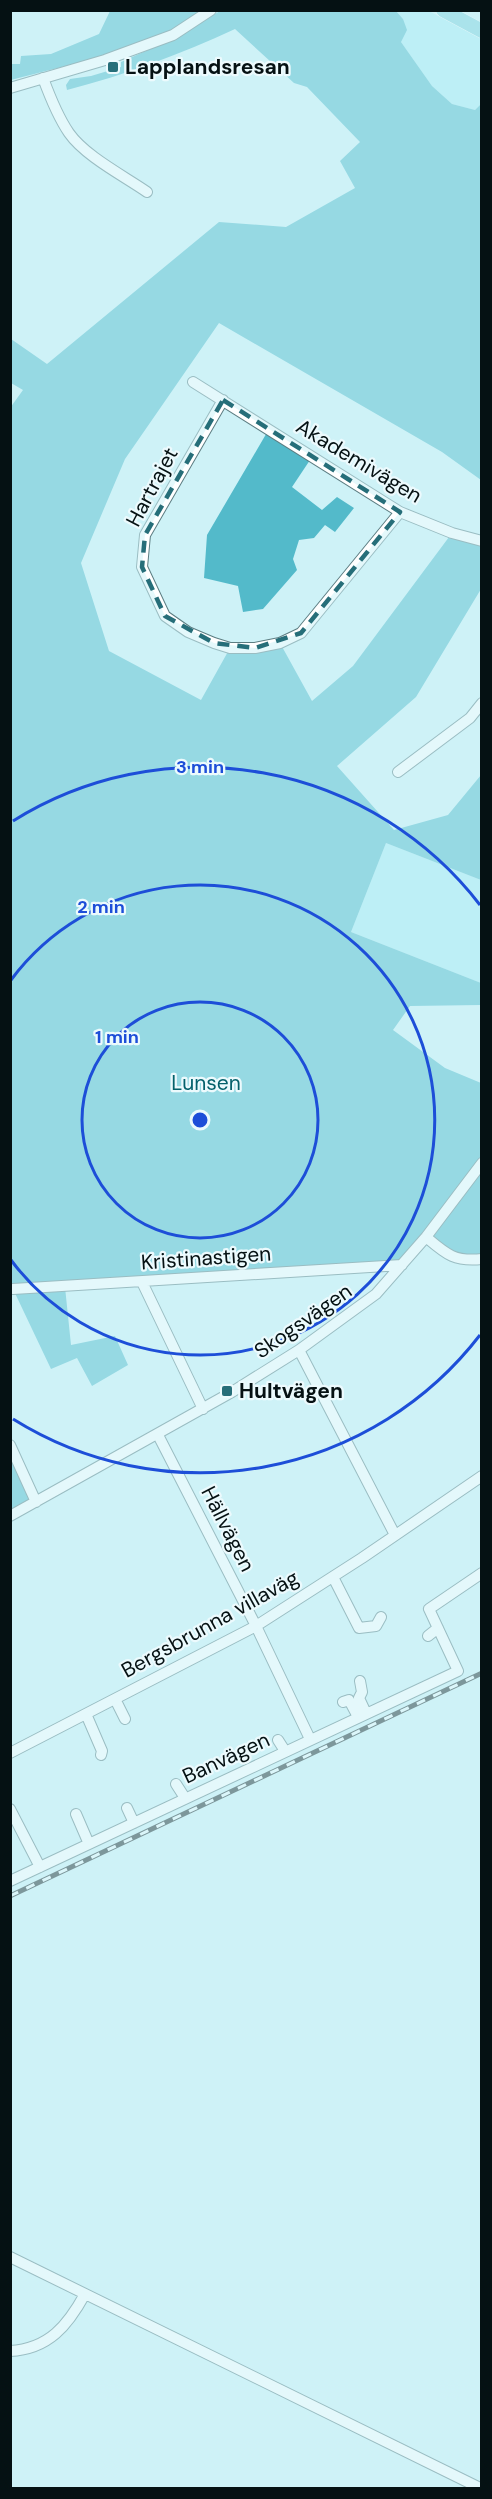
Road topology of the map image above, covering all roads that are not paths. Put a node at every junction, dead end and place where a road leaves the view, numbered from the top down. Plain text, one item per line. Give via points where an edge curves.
1 (211, 10) edge
2 (443, 10) edge
3 (482, 31) edge
4 (43, 78) junction
5 (10, 88) edge
6 (147, 192) dead end
7 (193, 382) dead end
8 (223, 400) junction
9 (400, 512) junction
10 (482, 541) edge
11 (482, 704) edge
12 (398, 772) dead end
13 (482, 1163) edge
14 (426, 1237) junction
15 (482, 1259) edge
16 (402, 1265) junction
17 (142, 1282) junction
18 (13, 1289) dead end
19 (299, 1350) junction
20 (203, 1409) junction
21 (158, 1435) junction
22 (10, 1445) edge
23 (482, 1476) edge
24 (36, 1502) junction
25 (10, 1516) edge
26 (395, 1535) junction
27 (482, 1573) edge
28 (333, 1576) junction
29 (381, 1617) dead end
30 (256, 1626) junction
31 (438, 1628) junction
32 (428, 1636) dead end
33 (360, 1681) dead end
34 (115, 1699) junction
35 (343, 1702) dead end
36 (362, 1715) junction
37 (80, 1717) junction
38 (125, 1719) dead end
39 (80, 1731) dead end
40 (310, 1739) junction
41 (278, 1740) dead end
42 (285, 1751) junction
43 (10, 1753) edge
44 (101, 1755) dead end
45 (230, 1764) dead end
46 (236, 1774) junction
47 (176, 1784) dead end
48 (185, 1798) junction
49 (127, 1808) dead end
50 (10, 1809) edge
51 (76, 1814) dead end
52 (134, 1823) junction
53 (89, 1844) junction
54 (40, 1868) junction
55 (10, 1881) edge
56 (10, 2257) edge
57 (85, 2294) junction
58 (10, 2351) edge
59 (480, 2488) edge

1 - 4 street via 173,35
2 - 3 main road
4 - 5 street
4 - 6 street via 70,134 88,152
7 - 8 street
8 - 9 street, Akademivägen
8 - 9 street, Hartrajet via 145,535 142,567 165,616 188,632 230,648 280,643 301,633
9 - 10 street, Akademivägen
11 - 12 street via 470,718
13 - 14 street, Skogsvägen
14 - 15 street via 450,1256
14 - 16 street, Skogsvägen
16 - 17 street, Kristinastigen
16 - 19 street, Skogsvägen via 376,1294
17 - 18 street, Kristinastigen
17 - 20 street
19 - 20 street, Skogsvägen
19 - 26 street
20 - 21 street, Skogsvägen
21 - 24 street, Skogsvägen
21 - 30 street, Hällvägen
22 - 24 street
23 - 26 street, Bergsbrunna villaväg
24 - 25 street, Skogsvägen
26 - 28 street, Bergsbrunna villaväg
27 - 31 street via 449,1591 429,1609
28 - 29 street via 359,1628 376,1626
28 - 30 street, Bergsbrunna villaväg
30 - 34 street, Bergsbrunna villaväg
30 - 40 street, Hällvägen
31 - 32 street
31 - 36 street, Banvägen via 455,1654 458,1671
33 - 36 street
34 - 37 street, Bergsbrunna villaväg
34 - 38 street
35 - 36 street via 349,1700
36 - 40 street, Banvägen
37 - 39 street
37 - 43 street, Bergsbrunna villaväg via 23,1741
37 - 44 street
40 - 42 street, Banvägen
41 - 42 street
42 - 46 street, Banvägen
45 - 46 street
46 - 48 street, Banvägen
47 - 48 street
48 - 52 street, Banvägen
49 - 52 street
50 - 54 street via 22,1841
51 - 53 street
52 - 53 street, Banvägen
53 - 54 street, Banvägen
54 - 55 street, Banvägen
56 - 57 street
57 - 58 street via 71,2320 50,2338 26,2350
57 - 59 street

